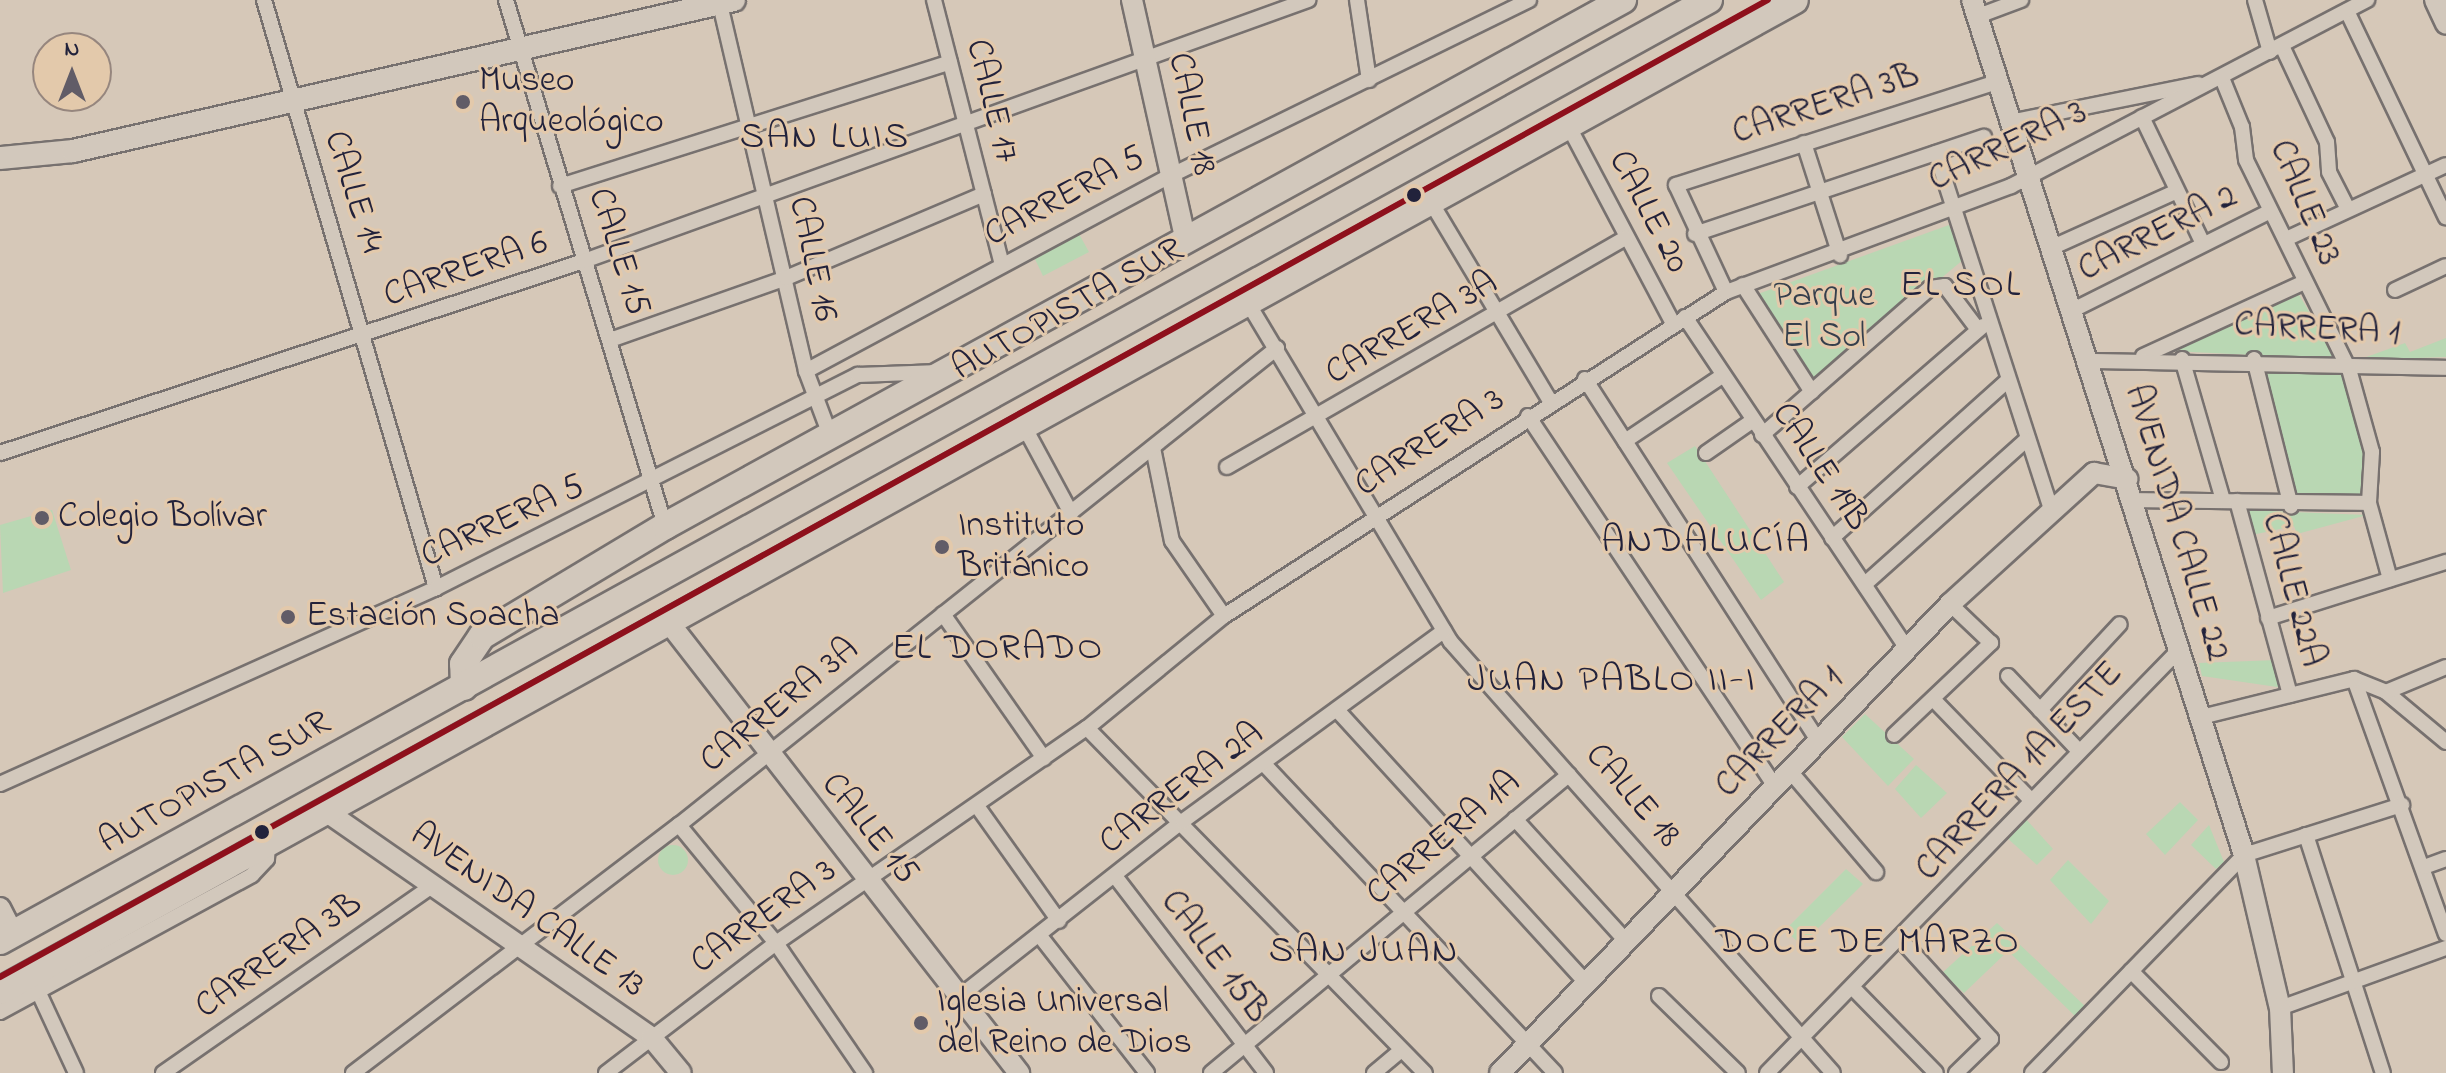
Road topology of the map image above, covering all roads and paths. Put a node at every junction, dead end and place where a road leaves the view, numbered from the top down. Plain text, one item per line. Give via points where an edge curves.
1 (264, 0) edge
2 (506, 0) edge
3 (934, 0) edge
4 (1132, 0) edge
5 (1308, 0) edge
6 (1357, 0) edge
7 (1529, 0) edge
8 (1623, 0) edge
9 (1709, 0) edge
10 (1795, 0) edge
11 (2021, 0) edge
12 (2255, 0) edge
13 (2367, 0) edge
14 (2435, 0) edge
15 (724, 1) edge
16 (1975, 8) edge
17 (2347, 11) junction
18 (2446, 24) edge
19 (520, 45) junction
20 (2276, 49) junction
21 (1145, 60) junction
22 (950, 62) junction
23 (2222, 78) junction
24 (1369, 80) junction
25 (1999, 81) junction
26 (291, 98) junction
27 (2142, 117) junction
28 (2010, 122) junction
29 (966, 123) junction
30 (752, 126) junction
31 (1569, 127) junction
32 (1984, 137) dead end
33 (1804, 143) junction
34 (1936, 153) junction
35 (0, 158) edge
36 (2446, 165) edge
37 (2027, 174) junction
38 (1168, 177) junction
39 (2425, 177) junction
40 (560, 186) junction
41 (2177, 191) junction
42 (766, 192) junction
43 (1819, 192) junction
44 (984, 194) junction
45 (1431, 202) junction
46 (1957, 205) junction
47 (2347, 207) junction
48 (2271, 211) junction
49 (2446, 218) edge
50 (1695, 234) junction
51 (1626, 238) junction
52 (2286, 239) junction
53 (1186, 241) junction
54 (2203, 244) junction
55 (2053, 247) junction
56 (1840, 255) junction
57 (584, 261) junction
58 (1002, 264) junction
59 (2446, 266) edge
60 (786, 278) junction
61 (2305, 282) junction
62 (1743, 285) junction
63 (2395, 290) dead end
64 (1726, 292) junction
65 (1248, 303) junction
66 (2073, 310) junction
67 (1496, 315) junction
68 (1679, 321) junction
69 (1992, 324) junction
70 (1976, 327) junction
71 (366, 336) junction
72 (610, 340) junction
73 (1277, 348) junction
74 (2139, 358) junction
75 (2182, 359) junction
76 (2254, 359) junction
77 (2089, 361) junction
78 (2446, 368) edge
79 (2349, 369) junction
80 (806, 371) junction
81 (946, 372) junction
82 (1722, 376) junction
83 (1585, 379) junction
84 (2008, 380) junction
85 (1812, 392) junction
86 (815, 398) junction
87 (1550, 401) junction
88 (1528, 416) junction
89 (1316, 419) junction
90 (1752, 421) junction
91 (1025, 428) junction
92 (830, 435) junction
93 (1762, 435) junction
94 (2026, 440) junction
95 (1625, 441) junction
96 (1153, 448) junction
97 (0, 453) edge
98 (1706, 453) dead end
99 (1227, 467) dead end
100 (2127, 479) junction
101 (654, 484) junction
102 (1797, 487) junction
103 (2134, 500) junction
104 (2230, 500) junction
105 (2369, 503) junction
106 (2291, 506) junction
107 (2051, 510) junction
108 (1071, 513) junction
109 (1372, 515) junction
110 (665, 526) junction
111 (1832, 538) junction
112 (2446, 562) edge
113 (2390, 579) junction
114 (1865, 584) junction
115 (436, 588) junction
116 (1950, 604) junction
117 (943, 614) junction
118 (1224, 616) junction
119 (2268, 618) junction
120 (670, 624) junction
121 (2120, 624) dead end
122 (1444, 631) junction
123 (2181, 648) junction
124 (1907, 649) junction
125 (2446, 667) edge
126 (2008, 676) dead end
127 (2354, 679) junction
128 (464, 687) junction
129 (2386, 692) junction
130 (2290, 695) junction
131 (1933, 699) junction
132 (2040, 710) junction
133 (1338, 711) junction
134 (2201, 717) junction
135 (1087, 728) junction
136 (1894, 735) dead end
137 (1818, 741) junction
138 (2446, 742) edge
139 (2077, 749) junction
140 (765, 755) junction
141 (1044, 758) junction
142 (1264, 764) junction
143 (1790, 771) junction
144 (1569, 775) junction
145 (0, 784) edge
146 (1775, 786) junction
147 (2030, 799) junction
148 (2402, 805) junction
149 (977, 806) junction
150 (327, 812) junction
151 (1515, 819) junction
152 (1181, 823) junction
153 (679, 825) junction
154 (2306, 835) junction
155 (268, 844) junction
156 (2244, 855) junction
157 (1471, 857) junction
158 (2446, 859) edge
159 (2424, 867) junction
160 (1876, 872) dead end
161 (1115, 876) junction
162 (867, 878) junction
163 (429, 888) junction
164 (1674, 895) junction
165 (1402, 914) junction
166 (1059, 921) junction
167 (4, 926) edge
168 (2446, 933) edge
169 (1040, 936) junction
170 (1627, 942) junction
171 (1903, 942) junction
172 (776, 943) junction
173 (2446, 948) edge
174 (517, 950) junction
175 (2131, 971) junction
176 (1329, 974) junction
177 (2355, 979) junction
178 (1586, 983) junction
179 (1854, 989) junction
180 (0, 991) edge
181 (38, 991) junction
182 (1659, 996) dead end
183 (959, 997) junction
184 (2280, 1008) junction
185 (0, 1012) edge
186 (1804, 1037) junction
187 (652, 1038) junction
188 (1527, 1044) junction
189 (1244, 1047) junction
190 (1401, 1050) junction
191 (2221, 1062) dead end
192 (76, 1073) edge
193 (163, 1073) edge
194 (353, 1073) edge
195 (606, 1073) edge
196 (681, 1073) edge
197 (865, 1073) edge
198 (1019, 1073) edge
199 (1147, 1073) edge
200 (1211, 1073) edge
201 (1266, 1073) edge
202 (1374, 1073) edge
203 (1425, 1073) edge
204 (1500, 1073) edge
205 (1555, 1073) edge
206 (1738, 1073) edge
207 (1767, 1073) edge
208 (1833, 1073) edge
209 (1936, 1073) edge
210 (1956, 1073) edge
211 (2032, 1073) edge
212 (2283, 1073) edge
213 (2383, 1073) edge

1 - 26 street, CALLE 14
2 - 19 street, CALLE 15
3 - 22 street, CALLE 17
4 - 21 street, CALLE 18
5 - 21 street, CARRERA 6
6 - 24 street
7 - 24 street, CARRERA 5
8 - 53 highway, AUTOPISTA SUR
9 - 128 highway, AUTOPISTA SUR
10 - 31 highway
11 - 16 street
12 - 20 street
13 - 17 street, CARRERA 3
14 - 18 street
15 - 19 main road
15 - 30 street, CALLE 16
16 - 25 street, AVENIDA CALLE 22
17 - 20 street, CARRERA 3
17 - 39 street
19 - 26 main road
19 - 40 street, CALLE 15
20 - 23 street, CARRERA 3
20 - 47 street via 2327,142 2329,172
21 - 29 street, CARRERA 6
21 - 38 street, CALLE 18
22 - 29 street, CALLE 17
22 - 30 street
23 - 27 street, CARRERA 3
23 - 28 street
23 - 48 street, CALLE 23 via 2242,127 2246,160
24 - 38 street, CARRERA 5
25 - 28 street, AVENIDA CALLE 22
25 - 33 street, CARRERA 3B
26 - 35 main road via 73,151
26 - 71 street, CALLE 14
27 - 37 street, CARRERA 3
27 - 41 street
28 - 37 street, AVENIDA CALLE 22
29 - 42 street, CARRERA 6
29 - 44 street, CALLE 17
30 - 40 street
30 - 42 street, CALLE 16
31 - 45 highway
31 - 51 street, CALLE 20
32 - 34 street
33 - 43 street
33 - 50 street, CARRERA 3B via 1674,188
34 - 43 street
34 - 46 street
36 - 39 street, CARRERA 2
37 - 46 street, CARRERA 3
37 - 55 street, AVENIDA CALLE 22
38 - 53 street, CALLE 18
38 - 58 street, CARRERA 5
39 - 47 street, CARRERA 2
39 - 49 street
40 - 57 street, CALLE 15
41 - 54 street
41 - 55 street
42 - 57 street, CARRERA 6
42 - 60 street, CALLE 16
43 - 50 street
43 - 56 street
44 - 58 street, CALLE 17
44 - 60 street
45 - 65 highway
45 - 67 street
46 - 56 street, CARRERA 3
46 - 69 street
47 - 52 street, CARRERA 2
48 - 52 street, CALLE 23
48 - 54 street, CARRERA 2
50 - 64 street
51 - 67 street, CARRERA 3A
51 - 68 street, CALLE 20
52 - 61 street, CALLE 23
53 - 81 highway, AUTOPISTA SUR
54 - 66 street, CARRERA 2
55 - 66 street, AVENIDA CALLE 22
56 - 62 street, CARRERA 3
57 - 71 street, CARRERA 6
57 - 72 street, CALLE 15
58 - 80 street, CARRERA 5
59 - 63 street
60 - 72 street
60 - 80 street, CALLE 16
61 - 74 street
61 - 79 street, CALLE 23
62 - 64 street, CARRERA 3
62 - 85 street
64 - 68 street, CARRERA 3
65 - 73 street, CALLE 18
65 - 91 highway
66 - 77 street, AVENIDA CALLE 22
67 - 87 street
67 - 89 street, CARRERA 3A
68 - 82 street, CALLE 19B
68 - 83 street, CARRERA 3
69 - 70 street
69 - 84 street
70 - 85 street via 1945,286 1930,288
70 - 102 street
71 - 97 street, CARRERA 6
71 - 115 street, CALLE 14
72 - 101 street, CALLE 15
73 - 89 street, CALLE 18
73 - 96 street, CARRERA 3A
74 - 75 street, CARRERA 1
74 - 77 street, CARRERA 1
75 - 76 street, CARRERA 1
75 - 104 street, CALLE 22A
76 - 79 street, CARRERA 1
76 - 106 street
77 - 100 street, AVENIDA CALLE 22
78 - 79 street, CARRERA 1
79 - 105 street, CALLE 23 via 2372,452
80 - 86 street, CALLE 16
81 - 86 street, CARRERA 5 via 858,375
81 - 92 highway, AUTOPISTA SUR
82 - 90 street, CALLE 19B
82 - 95 street
83 - 87 street, CARRERA 3
83 - 95 street
84 - 94 street
84 - 111 street
85 - 93 street
86 - 92 street, CALLE 16
86 - 101 street, CARRERA 5
87 - 88 street, CARRERA 3
88 - 109 street, CARRERA 3
88 - 146 street
89 - 99 street, CARRERA 3A
89 - 109 street, CALLE 18
90 - 93 street, CALLE 19B
90 - 98 street
91 - 108 street
91 - 120 highway
92 - 110 highway, AUTOPISTA SUR
93 - 102 street, CALLE 19B
94 - 107 street
94 - 114 street
95 - 137 street
96 - 108 street, CARRERA 3A
96 - 118 street via 1172,541
100 - 103 street, AVENIDA CALLE 22
100 - 107 street, CARRERA 1 via 2094,473
101 - 110 street, CALLE 15
101 - 115 street, CARRERA 5
102 - 111 street, CALLE 19B
103 - 104 street
103 - 123 street, AVENIDA CALLE 22
104 - 106 street
104 - 119 street, CALLE 22A
105 - 106 street
105 - 113 street, CALLE 23
107 - 116 street, CARRERA 1
108 - 117 street, CARRERA 3A
109 - 118 street, CARRERA 3
109 - 122 street, CALLE 18
110 - 128 highway, AUTOPISTA SUR via 482,636 463,664
111 - 114 street, CALLE 19B
112 - 113 street
113 - 119 street
114 - 124 street, CALLE 19B
115 - 145 street, CARRERA 5
116 - 124 street, CARRERA 1
116 - 131 street via 1991,643
117 - 140 street, CARRERA 3A
117 - 141 street
118 - 135 street, CARRERA 3
119 - 130 street, CALLE 22A
120 - 140 street, CALLE 15
120 - 150 highway
121 - 132 street
122 - 133 street, CARRERA 2A
122 - 144 street, CALLE 18
123 - 134 street, AVENIDA CALLE 22
123 - 139 street, CARRERA 1A ESTE
124 - 137 street, CARRERA 1
125 - 129 street
126 - 132 street
127 - 129 street
127 - 130 street
127 - 148 street
128 - 167 highway, AUTOPISTA SUR
129 - 138 street
130 - 134 street
131 - 136 street
131 - 147 street
132 - 139 street
133 - 142 street, CARRERA 2A
133 - 157 street
134 - 156 street, AVENIDA CALLE 22
135 - 141 street, CARRERA 3
135 - 152 street
137 - 143 street, CARRERA 1
139 - 147 street, CARRERA 1A ESTE
140 - 153 street, CARRERA 3A
140 - 162 street, CALLE 15
141 - 149 street, CARRERA 3
142 - 152 street, CARRERA 2A
142 - 165 street
143 - 146 street, CARRERA 1
143 - 160 street
144 - 151 street, CARRERA 1A
144 - 164 street, CALLE 18
146 - 164 street, CARRERA 1
147 - 171 street, CARRERA 1A ESTE
148 - 154 street
148 - 159 street
149 - 162 street, CARRERA 3
149 - 166 street
150 - 155 highway
150 - 163 street, AVENIDA CALLE 13
151 - 157 street, CARRERA 1A
151 - 170 street
152 - 161 street, CARRERA 2A
152 - 176 street
153 - 172 street
153 - 174 street, CARRERA 3A
154 - 156 street
154 - 177 street
155 - 180 highway
155 - 181 street via 267,859 252,875
156 - 175 street
156 - 184 street, AVENIDA CALLE 22
157 - 165 street, CARRERA 1A
157 - 178 street
158 - 159 street
159 - 168 street
161 - 166 street, CARRERA 2A
161 - 189 street, CALLE 15B
162 - 172 street, CARRERA 3
162 - 183 street, CALLE 15
163 - 174 street, AVENIDA CALLE 13
163 - 193 street, CARRERA 3B
164 - 170 street, CARRERA 1
164 - 186 street, CALLE 18
165 - 176 street, CARRERA 1A
165 - 188 street
166 - 169 street, CARRERA 2A
169 - 183 street, CARRERA 2A
169 - 199 street
170 - 178 street, CARRERA 1
171 - 179 street, CARRERA 1A ESTE
171 - 210 street via 1991,1039
172 - 187 street, CARRERA 3
172 - 197 street
173 - 177 street
174 - 187 street, AVENIDA CALLE 13
174 - 194 street, CARRERA 3A
175 - 191 street
175 - 211 street
176 - 189 street, CARRERA 1A
176 - 190 street
177 - 184 street
177 - 213 street
178 - 188 street, CARRERA 1
179 - 186 street, CARRERA 1A ESTE
179 - 209 street
181 - 185 street
181 - 192 street
182 - 206 street
183 - 198 street, CALLE 15
184 - 212 street, AVENIDA CALLE 22
186 - 207 street, CARRERA 1A ESTE
186 - 208 street, CALLE 18
187 - 195 street, CARRERA 3
187 - 196 street, AVENIDA CALLE 13
188 - 204 street, CARRERA 1
188 - 205 street
189 - 200 street, CARRERA 1A
189 - 201 street, CALLE 15B
190 - 202 street
190 - 203 street

